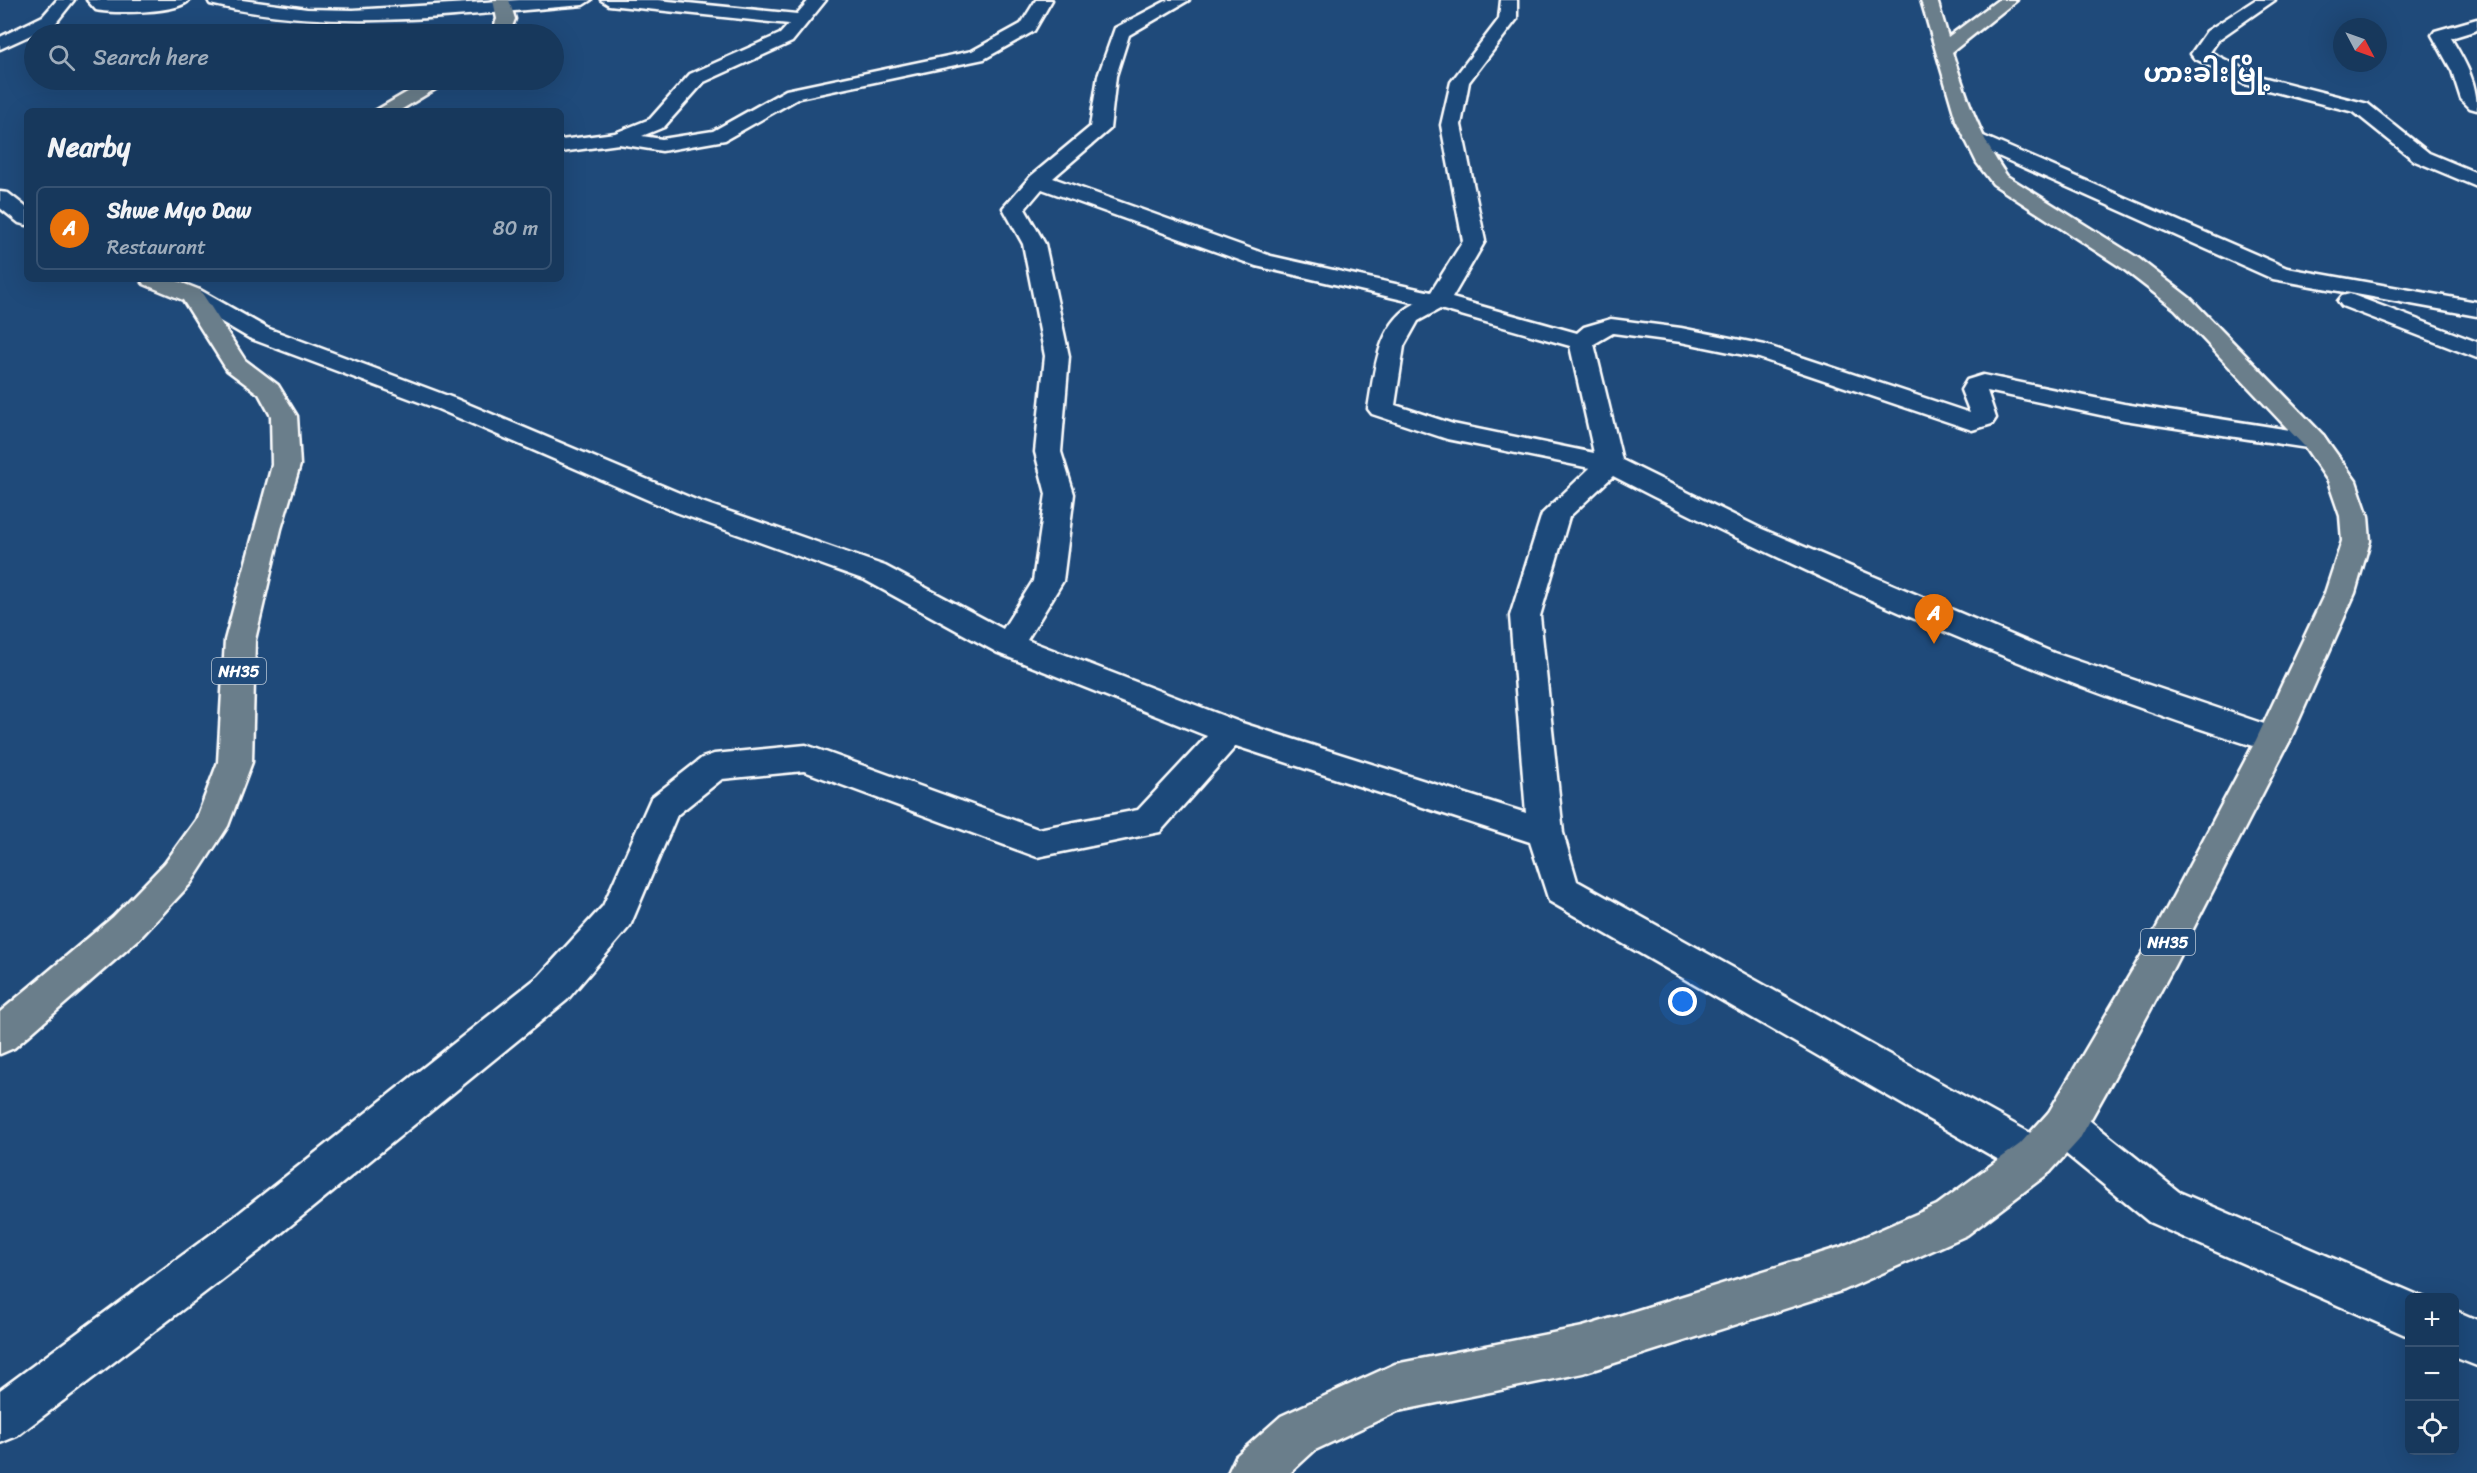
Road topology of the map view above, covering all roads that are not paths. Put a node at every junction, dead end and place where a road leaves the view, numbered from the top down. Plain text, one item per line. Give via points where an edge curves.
1 (66, 0) edge
2 (95, 0) edge
3 (181, 0) edge
4 (216, 0) edge
5 (583, 0) edge
6 (609, 0) edge
7 (818, 0) edge
8 (1044, 0) edge
9 (1181, 0) edge
10 (1509, 0) edge
11 (1929, 0) edge
12 (2008, 0) edge
13 (2266, 0) edge
14 (501, 3) edge
15 (801, 20) junction
16 (41, 24) edge
17 (504, 24) edge
18 (2477, 24) edge
19 (24, 32) edge
20 (0, 44) edge
21 (1943, 50) junction
22 (423, 90) edge
23 (2477, 104) edge
24 (390, 108) edge
25 (619, 138) junction
26 (1974, 138) junction
27 (564, 146) edge
28 (1038, 180) junction
29 (2477, 181) edge
30 (0, 198) edge
31 (24, 216) edge
32 (2281, 274) junction
33 (165, 282) edge
34 (201, 290) junction
35 (1438, 301) junction
36 (2477, 309) edge
37 (1581, 342) junction
38 (2477, 351) edge
39 (2314, 441) junction
40 (1610, 464) junction
41 (1009, 645) junction
42 (1230, 732) junction
43 (2273, 740) junction
44 (1545, 833) junction
45 (0, 1036) edge
46 (2064, 1126) junction
47 (2035, 1158) junction
48 (2405, 1312) edge
49 (2459, 1335) edge
50 (2477, 1343) edge
51 (0, 1419) edge
52 (1253, 1473) edge

1 - 16 street
2 - 3 street via 102,6 134,7
4 - 14 street via 296,14 377,14
5 - 14 street
6 - 15 street
7 - 15 street
8 - 25 street via 1028,27 978,55 794,94 718,136 662,145
9 - 28 street via 1121,32 1107,76 1100,129
10 - 35 street via 1508,19 1460,82 1451,125 1474,241
11 - 21 highway
12 - 21 highway
13 - 29 street via 2213,35 2200,54 2251,80 2361,108 2422,157
14 - 17 highway
15 - 25 street via 786,38 697,78 657,123
18 - 23 street via 2441,35 2471,99
19 - 20 street
21 - 26 highway, NH35
22 - 24 highway
25 - 27 street
26 - 32 street
26 - 39 highway, NH35 via 1987,166 2000,180 2130,263 2183,304
28 - 35 street via 1264,261
28 - 41 street via 1014,208 1034,244 1057,356 1048,452 1060,494 1048,581
30 - 31 street
32 - 36 street
32 - 38 street
33 - 34 highway
34 - 41 street via 258,333 447,404 686,506 875,573
34 - 45 highway, NH35 via 236,365 269,390 284,416 286,465 240,639 235,762 211,826 178,873 126,928
35 - 37 street
35 - 40 street via 1409,316 1392,346 1381,409 1447,430
37 - 39 street via 1593,332 1611,326 1765,352 1972,422 1984,415 1974,390 1983,383 2124,412
37 - 40 street
39 - 43 highway, NH35 via 2342,481 2354,516 2356,542 2340,593
40 - 43 street via 1752,536 2043,661
40 - 44 street via 1556,514 1525,616
41 - 42 street
42 - 44 street
42 - 51 street via 1148,822 1036,843 806,758 714,767 663,807 617,915 553,988 248,1233
43 - 46 highway, NH35 via 2161,955
44 - 47 street via 1562,890
46 - 47 highway, NH35
46 - 48 street via 2164,1207
47 - 52 highway, NH35 via 1952,1220 1844,1268 1583,1350 1395,1388 1298,1433
49 - 50 street

